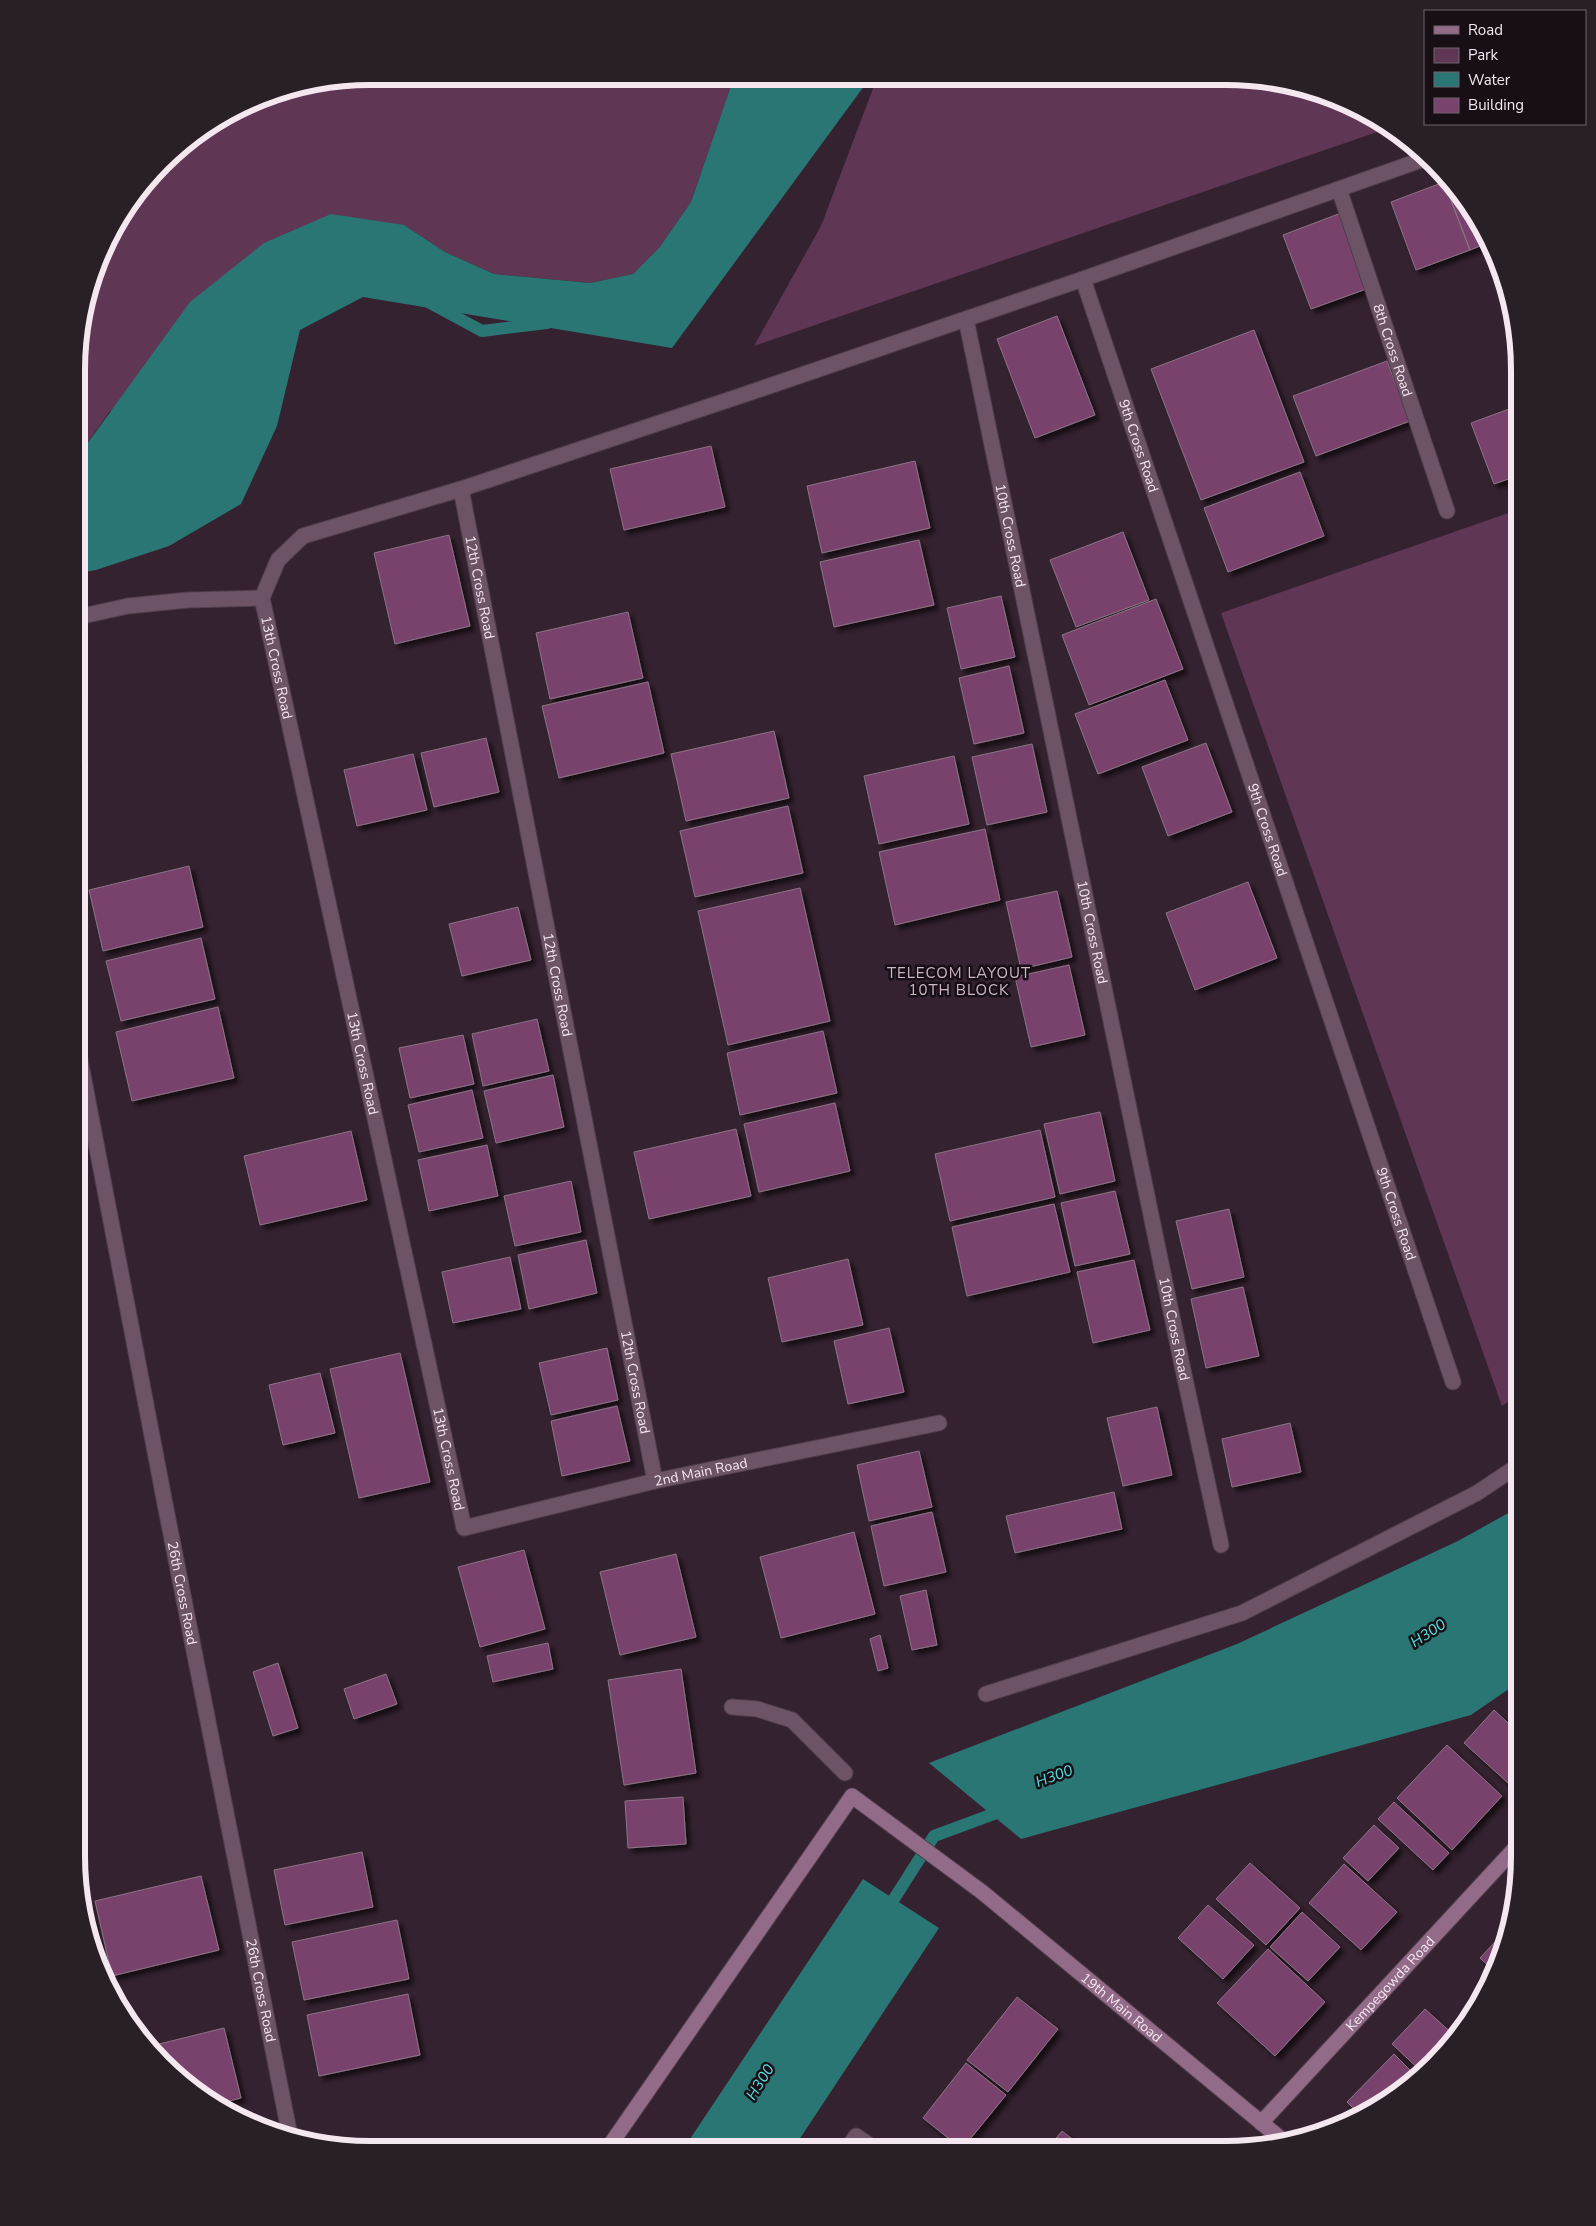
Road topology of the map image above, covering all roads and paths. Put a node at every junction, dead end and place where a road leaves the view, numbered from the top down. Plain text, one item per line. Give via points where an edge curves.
1 (1419, 161) edge
2 (1339, 189) junction
3 (1083, 279) junction
4 (966, 319) junction
5 (461, 489) junction
6 (1447, 512) dead end
7 (262, 598) junction
8 (85, 615) edge
9 (85, 1086) edge
10 (1453, 1382) dead end
11 (939, 1423) dead end
12 (1511, 1470) edge
13 (655, 1481) junction
14 (464, 1528) joint
15 (1221, 1545) dead end
16 (986, 1694) dead end
17 (732, 1707) dead end
18 (845, 1773) dead end
19 (1511, 1853) edge
20 (1261, 2123) junction
21 (289, 2129) edge
22 (1278, 2137) edge
23 (613, 2141) edge
24 (853, 2141) edge
25 (863, 2141) edge

1 - 2 street
2 - 3 street
2 - 6 street, 8th Cross Road
3 - 4 street
3 - 10 street, 9th Cross Road
4 - 5 street
4 - 15 street, 10th Cross Road
5 - 7 street via 303,536 278,560
5 - 13 street, 12th Cross Road
7 - 8 street via 188,600 128,606
7 - 14 street, 13th Cross Road
9 - 21 street, 26th Cross Road
11 - 13 street, 2nd Main Road
12 - 16 street via 1477,1493 1242,1613
13 - 14 street, 2nd Main Road
17 - 18 street via 757,1709 792,1720
19 - 20 street, Kempegowda Road
20 - 22 street, 19th Main Road
20 - 23 street, 19th Main Road via 982,1892 852,1796
24 - 25 street via 856,2136

